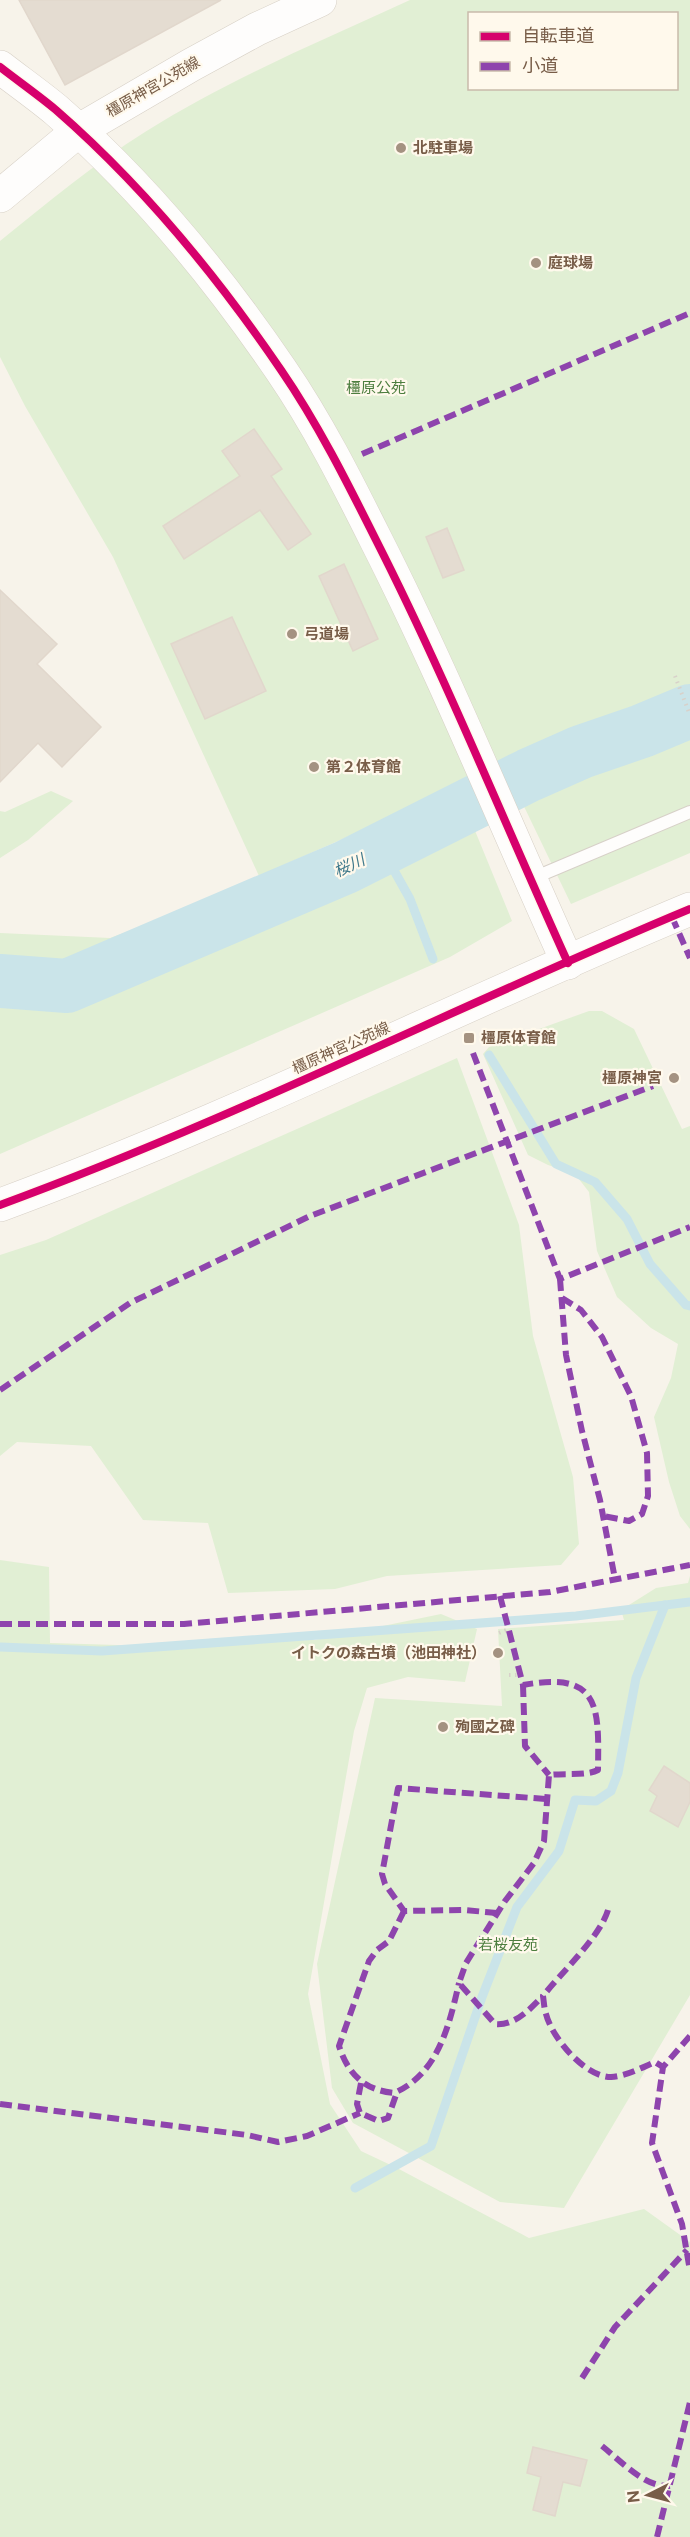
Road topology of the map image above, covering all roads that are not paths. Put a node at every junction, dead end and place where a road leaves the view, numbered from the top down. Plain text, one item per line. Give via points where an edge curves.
1 (320, 0) edge
2 (0, 67) edge
3 (78, 131) junction
4 (0, 196) edge
5 (690, 812) edge
6 (531, 879) junction
7 (690, 909) edge
8 (568, 963) junction
9 (0, 1205) edge

1 - 3 main road, 橿原神宮公苑線 via 229,44
2 - 3 main road
3 - 4 main road, 橿原神宮公苑線
3 - 6 main road via 156,208 282,371 339,467 392,571
5 - 6 lane
6 - 8 main road
7 - 8 main road, 橿原神宮公苑線
8 - 9 main road, 橿原神宮公苑線 via 206,1123

